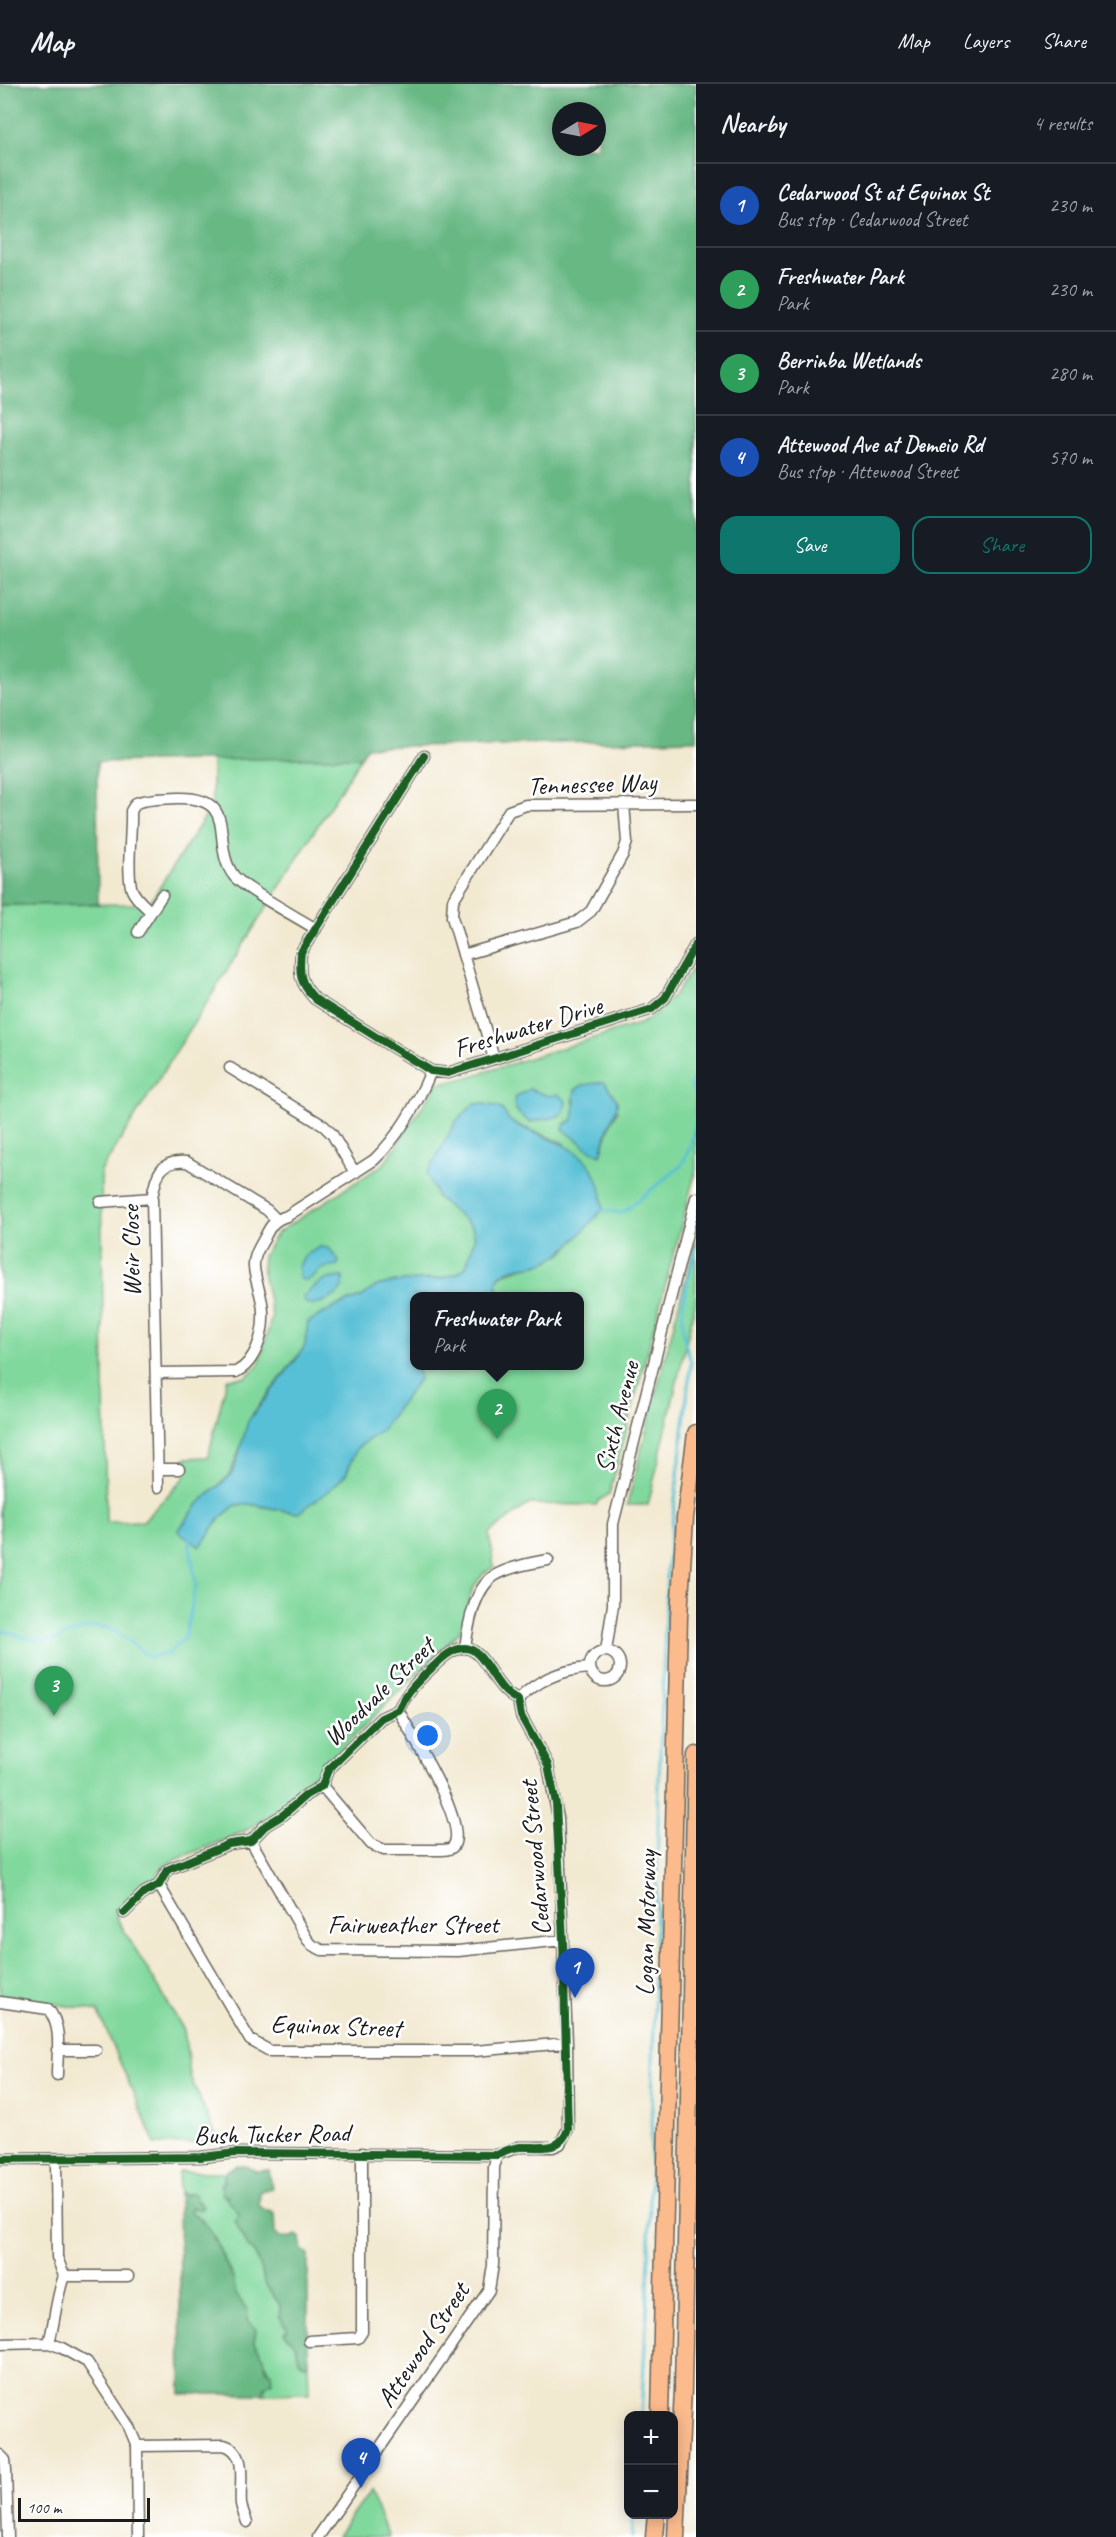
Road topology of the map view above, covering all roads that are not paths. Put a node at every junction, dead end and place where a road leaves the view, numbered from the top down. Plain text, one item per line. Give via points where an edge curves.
1 (424, 756) dead end
2 (624, 804) junction
3 (696, 804) edge
4 (162, 895) dead end
5 (151, 912) junction
6 (316, 929) junction
7 (138, 932) dead end
8 (696, 944) edge
9 (463, 955) junction
10 (494, 1059) junction
11 (230, 1068) dead end
12 (431, 1071) junction
13 (355, 1173) junction
14 (152, 1198) junction
15 (696, 1198) edge
16 (100, 1202) dead end
17 (276, 1219) junction
18 (156, 1373) junction
19 (696, 1433) edge
20 (158, 1469) junction
21 (179, 1469) dead end
22 (158, 1487) dead end
23 (548, 1560) dead end
24 (465, 1648) junction
25 (606, 1651) junction
26 (589, 1668) junction
27 (519, 1700) junction
28 (398, 1710) junction
29 (696, 1755) edge
30 (322, 1786) junction
31 (250, 1841) junction
32 (159, 1885) junction
33 (124, 1913) dead end
34 (563, 1940) junction
35 (0, 2002) edge
36 (567, 2043) junction
37 (57, 2050) junction
38 (96, 2050) dead end
39 (57, 2075) dead end
40 (544, 2147) joint
41 (362, 2153) junction
42 (497, 2155) junction
43 (0, 2159) edge
44 (56, 2159) junction
45 (64, 2276) junction
46 (128, 2276) dead end
47 (309, 2341) dead end
48 (49, 2343) junction
49 (0, 2344) edge
50 (660, 2411) edge
51 (137, 2446) junction
52 (0, 2455) edge
53 (656, 2519) edge
54 (247, 2522) dead end
55 (8, 2537) edge
56 (138, 2537) edge
57 (318, 2537) edge
58 (654, 2537) edge
59 (676, 2537) edge

1 - 6 street, Freshwater Drive
2 - 3 street, Tennessee Way
2 - 9 street via 627,842 591,911 577,922
2 - 9 street, Tennessee Way via 526,805 509,811 453,900 452,917
4 - 5 street
5 - 6 street via 132,890 131,811 136,803 146,800 191,798 213,807 232,873
5 - 7 street
6 - 12 street, Freshwater Drive via 301,952 304,987 315,999
8 - 10 street, Freshwater Drive via 665,998 652,1009
9 - 10 street, Tennessee Way
10 - 12 street, Freshwater Drive via 448,1073
11 - 13 street via 324,1126
12 - 13 street via 384,1151
13 - 17 street
14 - 16 street
14 - 17 street, Weir Close via 162,1167 174,1160 187,1162
14 - 18 street, Weir Close
15 - 25 street, Sixth Avenue via 614,1524 613,1605
17 - 18 street via 256,1254 254,1266 263,1311 253,1358 236,1372
18 - 20 street, Weir Close
19 - 50 highway, Logan Motorway via 679,1617
20 - 21 street
20 - 22 street, Weir Close
23 - 24 street via 495,1576 485,1585
24 - 27 street, Woodvale Street via 477,1652 502,1689
24 - 28 street, Woodvale Street via 448,1652 406,1693
25 - 26 street via 593,1655
25 - 26 street via 615,1655 620,1665 614,1679 598,1681
26 - 27 street via 552,1675
27 - 34 street, Cedarwood Street via 521,1716 548,1765 556,1804
28 - 30 street, Woodvale Street via 381,1718 328,1770
28 - 30 street via 449,1803 455,1844 442,1850 384,1850 371,1844
29 - 59 highway, Logan Motorway via 683,2389
30 - 31 street, Woodvale Street
31 - 32 street, Woodvale Street via 229,1844 167,1870
31 - 34 street, Fairweather Street via 307,1939 322,1950 458,1951
32 - 33 street, Woodvale Street
32 - 36 street, Equinox Street via 250,2040 270,2051 476,2051
34 - 36 street, Cedarwood Street
35 - 37 street via 48,2009 55,2017
36 - 40 street, Cedarwood Street via 568,2129 560,2144
37 - 38 street
37 - 39 street
40 - 42 street, Bush Tucker Road via 518,2147
41 - 42 street, Bush Tucker Road
41 - 44 street, Bush Tucker Road
41 - 47 street via 362,2332 351,2340
42 - 57 street, Attewood Street via 489,2290
43 - 44 street, Bush Tucker Road
44 - 45 street via 57,2257
45 - 46 street
45 - 48 street via 57,2293
48 - 49 street
48 - 51 street via 87,2362
51 - 54 street via 231,2447 240,2462 241,2505
51 - 56 street
52 - 55 street via 6,2470
53 - 58 highway

